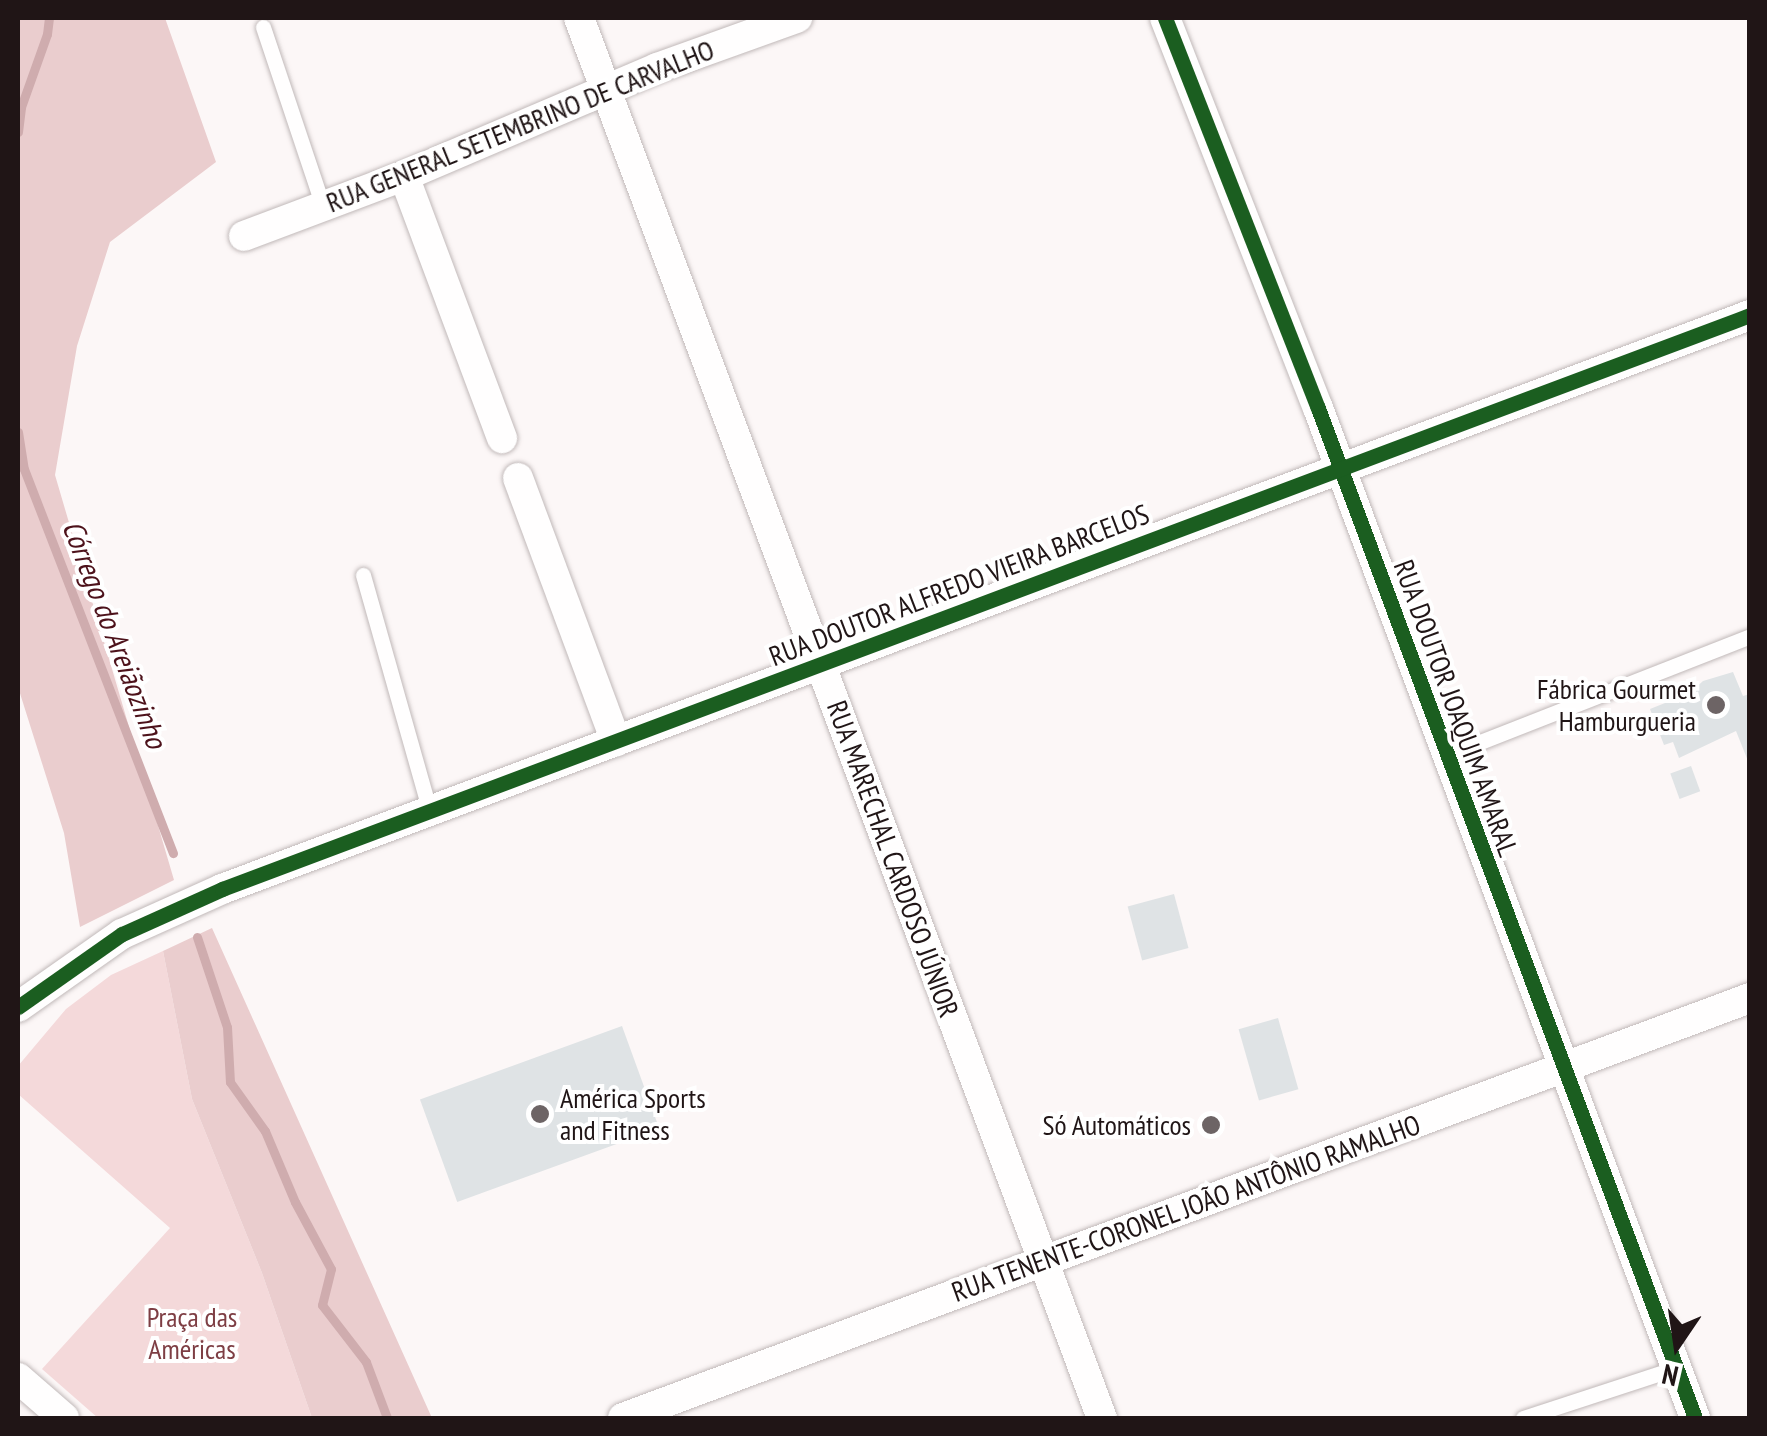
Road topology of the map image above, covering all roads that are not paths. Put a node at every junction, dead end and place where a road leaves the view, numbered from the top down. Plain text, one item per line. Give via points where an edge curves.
1 (579, 18) edge
2 (797, 18) edge
3 (1165, 18) edge
4 (263, 27) dead end
5 (605, 89) junction
6 (404, 176) junction
7 (324, 206) junction
8 (244, 236) dead end
9 (1750, 314) edge
10 (502, 438) dead end
11 (1340, 469) junction
12 (518, 478) dead end
13 (363, 576) dead end
14 (1750, 636) edge
15 (821, 664) junction
16 (616, 741) junction
17 (1447, 755) junction
18 (430, 811) junction
19 (1750, 998) edge
20 (18, 1007) edge
21 (1564, 1067) junction
22 (1044, 1262) junction
23 (1676, 1368) junction
24 (18, 1378) edge
25 (64, 1418) edge
26 (623, 1418) edge
27 (1102, 1418) edge
28 (1523, 1418) edge
29 (1694, 1418) edge

1 - 5 street, RUA MARECHAL CARDOSO JÚNIOR
2 - 5 street, RUA GENERAL SETEMBRINO DE CARVALHO
3 - 11 street, RUA DOUTOR JOAQUIM AMARAL
4 - 7 lane
5 - 6 street, RUA GENERAL SETEMBRINO DE CARVALHO
5 - 15 street, RUA MARECHAL CARDOSO JÚNIOR
6 - 7 street, RUA GENERAL SETEMBRINO DE CARVALHO
6 - 10 street
7 - 8 street, RUA GENERAL SETEMBRINO DE CARVALHO
9 - 11 street, RUA DOUTOR ALFREDO VIEIRA BARCELOS
11 - 15 street, RUA DOUTOR ALFREDO VIEIRA BARCELOS
11 - 17 street, RUA DOUTOR JOAQUIM AMARAL
12 - 16 street
13 - 18 lane
14 - 17 lane
15 - 16 street, RUA DOUTOR ALFREDO VIEIRA BARCELOS
15 - 22 street, RUA MARECHAL CARDOSO JÚNIOR
16 - 18 street, RUA DOUTOR ALFREDO VIEIRA BARCELOS
17 - 21 street, RUA DOUTOR JOAQUIM AMARAL
18 - 20 street, RUA DOUTOR ALFREDO VIEIRA BARCELOS via 188,903 88,953
19 - 21 street, RUA TENENTE-CORONEL JOÃO ANTÔNIO RAMALHO
21 - 22 street, RUA TENENTE-CORONEL JOÃO ANTÔNIO RAMALHO
21 - 23 street, RUA DOUTOR JOAQUIM AMARAL
22 - 26 street, RUA TENENTE-CORONEL JOÃO ANTÔNIO RAMALHO
22 - 27 street, RUA MARECHAL CARDOSO JÚNIOR
23 - 28 lane
23 - 29 street, RUA DOUTOR JOAQUIM AMARAL
24 - 25 street

